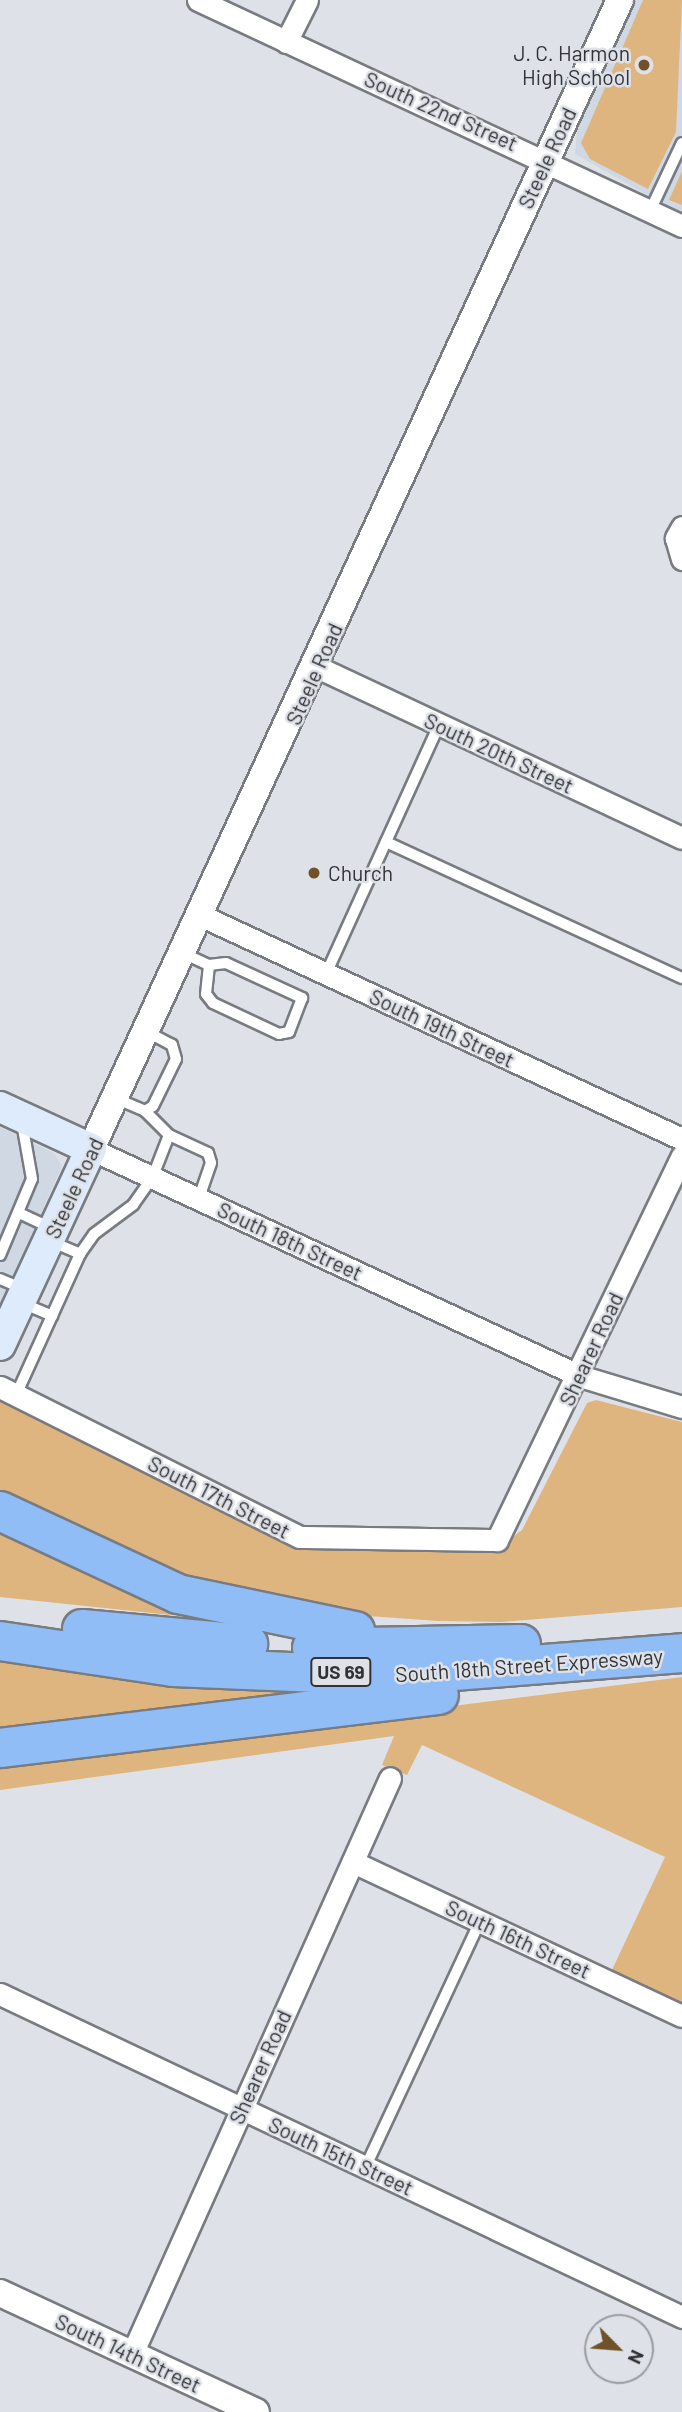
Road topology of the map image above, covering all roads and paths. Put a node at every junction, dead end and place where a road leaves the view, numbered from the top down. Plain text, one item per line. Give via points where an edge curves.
1 (198, 0) edge
2 (307, 0) edge
3 (620, 0) edge
4 (286, 41) junction
5 (682, 143) edge
6 (547, 158) junction
7 (650, 211) junction
8 (682, 226) edge
9 (682, 527) edge
10 (682, 559) edge
11 (317, 667) junction
12 (439, 724) junction
13 (682, 838) edge
14 (386, 842) junction
15 (202, 916) junction
16 (185, 954) junction
17 (209, 965) junction
18 (326, 974) junction
19 (682, 978) edge
20 (148, 1032) junction
21 (117, 1099) junction
22 (10, 1111) edge
23 (145, 1111) junction
24 (169, 1135) junction
25 (682, 1139) edge
26 (91, 1149) junction
27 (682, 1156) edge
28 (153, 1177) junction
29 (199, 1198) junction
30 (19, 1213) junction
31 (51, 1235) junction
32 (80, 1254) junction
33 (0, 1255) edge
34 (15, 1291) edge
35 (52, 1316) junction
36 (0, 1345) edge
37 (580, 1376) junction
38 (8, 1391) edge
39 (682, 1407) edge
40 (0, 1511) edge
41 (497, 1540) joint
42 (0, 1618) edge
43 (682, 1631) edge
44 (0, 1641) edge
45 (440, 1645) junction
46 (682, 1653) edge
47 (566, 1665) junction
48 (0, 1748) edge
49 (390, 1778) dead end
50 (353, 1862) junction
51 (480, 1921) junction
52 (0, 1994) edge
53 (682, 2016) edge
54 (240, 2108) junction
55 (365, 2168) junction
56 (0, 2293) edge
57 (682, 2317) edge
58 (131, 2356) junction
59 (256, 2412) edge

1 - 4 street, South 22nd Street
2 - 4 street
3 - 6 street, Steele Road
4 - 6 street, South 22nd Street
5 - 7 lane
6 - 7 street, South 22nd Street
6 - 11 street, Steele Road
7 - 8 street, South 22nd Street
9 - 10 street via 676,538
11 - 12 street, South 20th Street
11 - 15 street, Steele Road
12 - 13 street, South 20th Street
12 - 14 lane
14 - 18 lane
14 - 19 lane
15 - 16 street, Steele Road
15 - 18 street, South 19th Street
16 - 17 lane
16 - 20 street, Steele Road
17 - 17 lane via 205,994 213,1003 279,1034 289,1032 302,998 226,963
18 - 25 street, South 19th Street
20 - 21 street, Steele Road
20 - 23 lane via 172,1045 176,1059
21 - 23 lane
21 - 26 street, Steele Road
22 - 26 main road, South 18th Street
22 - 30 lane via 33,1162
23 - 24 lane
24 - 28 lane
24 - 29 lane via 208,1153 211,1163
26 - 28 street, South 18th Street
26 - 31 main road, Steele Road
27 - 37 street, Shearer Road
28 - 29 street, South 18th Street
28 - 32 lane
29 - 37 street, South 18th Street
30 - 31 lane
30 - 33 lane
31 - 32 lane
31 - 34 main road, Steele Road
32 - 35 lane
34 - 35 lane
34 - 36 main road, Steele Road
35 - 38 lane
37 - 39 street, South 18th Street
37 - 41 street, Shearer Road
38 - 41 street, South 17th Street via 300,1536
40 - 45 highway via 178,1594
42 - 45 highway, South 18th Street Expressway / US 69 via 208,1642
43 - 45 highway, South 18th Street Expressway / US 69 via 574,1643
44 - 47 highway, South 18th Street Expressway / US 69 via 173,1667 391,1676
46 - 47 highway, South 18th Street Expressway / US 69
47 - 48 highway via 419,1699
49 - 50 street, Shearer Road
50 - 51 street, South 16th Street
50 - 54 street, Shearer Road
51 - 53 street, South 16th Street
51 - 55 lane
52 - 54 street, South 15th Street
54 - 55 street, South 15th Street
54 - 58 street, Shearer Road
55 - 57 street, South 15th Street
56 - 58 street, South 14th Street
58 - 59 street, South 14th Street

